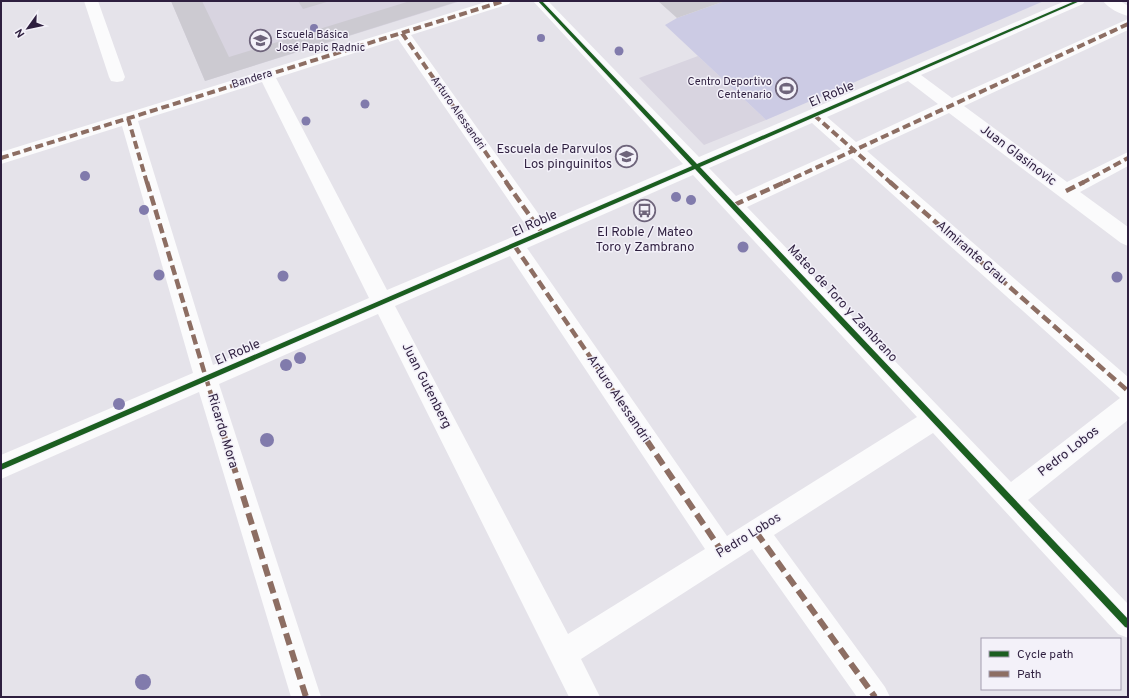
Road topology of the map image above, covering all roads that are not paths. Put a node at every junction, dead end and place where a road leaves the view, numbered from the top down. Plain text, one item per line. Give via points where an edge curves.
1 (91, 1) edge
2 (504, 1) edge
3 (540, 1) edge
4 (1078, 1) edge
5 (1110, 1) edge
6 (1128, 12) edge
7 (1128, 24) edge
8 (402, 33) junction
9 (908, 74) junction
10 (266, 75) junction
11 (118, 77) dead end
12 (950, 106) junction
13 (814, 115) junction
14 (128, 118) junction
15 (855, 150) junction
16 (1, 158) edge
17 (1128, 158) edge
18 (697, 166) junction
19 (1066, 191) junction
20 (734, 206) junction
21 (542, 233) junction
22 (1128, 238) edge
23 (514, 245) junction
24 (383, 302) junction
25 (206, 379) junction
26 (1128, 391) edge
27 (1128, 406) edge
28 (935, 419) junction
29 (1, 467) edge
30 (1010, 499) junction
31 (756, 532) junction
32 (723, 553) junction
33 (1128, 624) edge
34 (562, 654) junction
35 (306, 697) edge
36 (585, 697) edge
37 (875, 697) edge

1 - 11 street
2 - 8 street, Bandera
3 - 18 street, Mateo de Toro y Zambrano
4 - 9 street, El Roble
5 - 6 street
7 - 12 street
8 - 10 street, Bandera
8 - 21 street, Arturo Alessandri
9 - 12 street, Juan Glasinovic
9 - 13 street, El Roble
10 - 14 street, Bandera
10 - 24 street, Juan Gutenberg
12 - 15 street
12 - 19 street, Juan Glasinovic
13 - 15 street, Almirante Grau
13 - 18 street, El Roble
14 - 16 street, Bandera
14 - 25 street, Ricardo Mora
15 - 20 street
15 - 26 street, Almirante Grau
17 - 19 street
18 - 20 street, Mateo de Toro y Zambrano
18 - 21 street, El Roble
19 - 22 street, Juan Glasinovic
20 - 28 street, Mateo de Toro y Zambrano
21 - 23 street, El Roble
23 - 24 street, El Roble
23 - 32 street, Arturo Alessandri
24 - 25 street, El Roble
24 - 34 street, Juan Gutenberg
25 - 29 street, El Roble
25 - 35 street, Ricardo Mora
27 - 30 street, Pedro Lobos
28 - 30 street, Mateo de Toro y Zambrano
28 - 31 street, Pedro Lobos
30 - 33 street, Mateo de Toro y Zambrano
31 - 32 street, Pedro Lobos
31 - 37 street
32 - 34 street, Pedro Lobos
34 - 36 street, Juan Gutenberg

